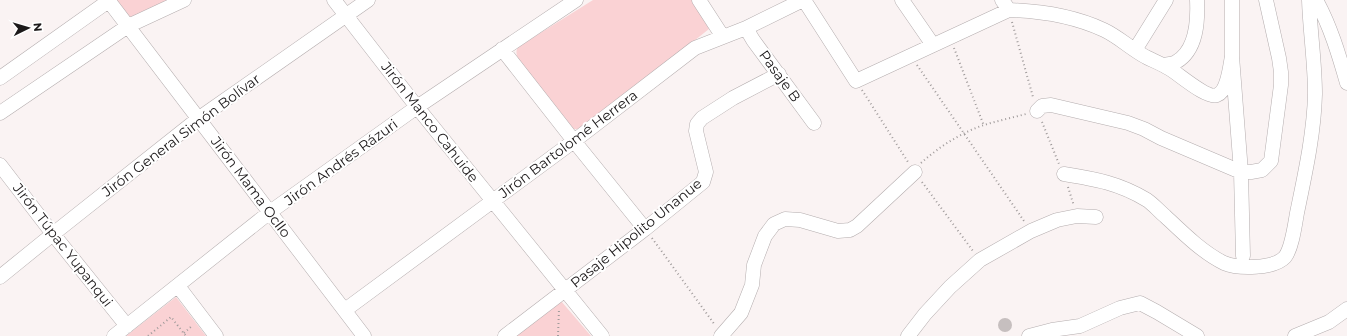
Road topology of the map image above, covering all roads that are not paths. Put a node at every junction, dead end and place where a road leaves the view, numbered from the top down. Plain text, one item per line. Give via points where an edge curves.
1 (109, 0) edge
2 (184, 0) edge
3 (334, 0) edge
4 (368, 0) edge
5 (699, 0) edge
6 (804, 0) edge
7 (902, 0) edge
8 (1166, 0) edge
9 (1197, 0) edge
10 (1232, 0) edge
11 (1266, 0) edge
12 (1309, 0) edge
13 (1316, 0) edge
14 (567, 2) edge
15 (1006, 5) edge
16 (346, 15) junction
17 (128, 26) junction
18 (746, 28) junction
19 (723, 37) junction
20 (933, 45) junction
21 (502, 49) junction
22 (1135, 50) junction
23 (1232, 56) junction
24 (1164, 65) junction
25 (779, 74) junction
26 (0, 78) edge
27 (1347, 83) edge
28 (417, 107) junction
29 (1037, 111) road end
30 (0, 113) edge
31 (198, 119) junction
32 (814, 122) dead end
33 (574, 141) junction
34 (0, 165) edge
35 (915, 172) road end
36 (1241, 172) junction
37 (1064, 174) dead end
38 (493, 201) junction
39 (270, 212) junction
40 (1096, 217) dead end
41 (645, 229) junction
42 (53, 234) junction
43 (1243, 256) dead end
44 (0, 277) edge
45 (178, 286) junction
46 (565, 291) junction
47 (1347, 309) edge
48 (345, 310) junction
49 (127, 326) junction
50 (722, 335) edge
51 (114, 336) edge
52 (216, 336) edge
53 (364, 336) edge
54 (505, 336) edge
55 (602, 336) edge
56 (908, 336) edge
57 (1029, 336) edge
58 (1197, 336) edge
59 (1295, 336) edge

1 - 17 street, Jirón Mama Ocllo
1 - 26 street
2 - 17 street
3 - 16 street, Jirón Manco Cahuide
4 - 16 street, Jirón General Simón Bolívar
5 - 19 street
6 - 18 street, Jirón Bartolomé Herrera
6 - 20 street via 856,81
7 - 20 street
8 - 22 street
9 - 24 street via 1198,17 1188,50 1176,62
10 - 23 street
11 - 36 street via 1281,72 1271,161 1262,170
12 - 37 street via 1315,94 1312,129 1297,215 1285,257 1254,267 1236,267 1224,263 1193,242 1148,201 1126,188
13 - 27 street via 1338,53
14 - 21 street, Jirón Andrés Rázuri
15 - 20 street
15 - 22 street via 1067,16 1105,31
16 - 28 street, Jirón Manco Cahuide
16 - 31 street, Jirón General Simón Bolívar
17 - 30 street
17 - 31 street, Jirón Mama Ocllo
18 - 19 street, Jirón Bartolomé Herrera
18 - 25 street, Pasaje B
19 - 33 street, Jirón Bartolomé Herrera via 695,48
21 - 28 street, Jirón Andrés Rázuri
21 - 33 street
22 - 24 street
23 - 24 street via 1227,82 1221,93 1211,96
23 - 36 street
25 - 32 street, Pasaje B
25 - 41 street, Pasaje Hipolito Unanue via 702,118 697,124 696,131 706,172 703,182
28 - 38 street, Jirón Manco Cahuide
28 - 39 street, Jirón Andrés Rázuri
29 - 36 street via 1042,106 1050,104 1128,123
31 - 39 street, Jirón Mama Ocllo
31 - 42 street, Jirón General Simón Bolívar
33 - 38 street, Jirón Bartolomé Herrera
33 - 41 street
34 - 42 street, Jirón Túpac Yupanqui
35 - 50 street via 850,230 838,232 800,220 785,219 774,224 765,236 754,265 752,286 741,313
36 - 43 street
38 - 46 street, Jirón Manco Cahuide
38 - 48 street, Jirón Bartolomé Herrera
39 - 45 street, Jirón Andrés Rázuri
39 - 48 street, Jirón Mama Ocllo
40 - 56 street via 1077,216 1057,220 980,260 950,287
41 - 46 street, Pasaje Hipolito Unanue
42 - 44 street, Jirón General Simón Bolívar
42 - 49 street, Jirón Túpac Yupanqui
45 - 49 street, Jirón Andrés Rázuri
45 - 52 street
46 - 54 street, Pasaje Hipolito Unanue
46 - 55 street, Jirón Manco Cahuide
47 - 59 street via 1329,322
48 - 53 street, Jirón Mama Ocllo
49 - 51 street, Jirón Andrés Rázuri
57 - 58 street via 1080,326 1120,308 1140,303

